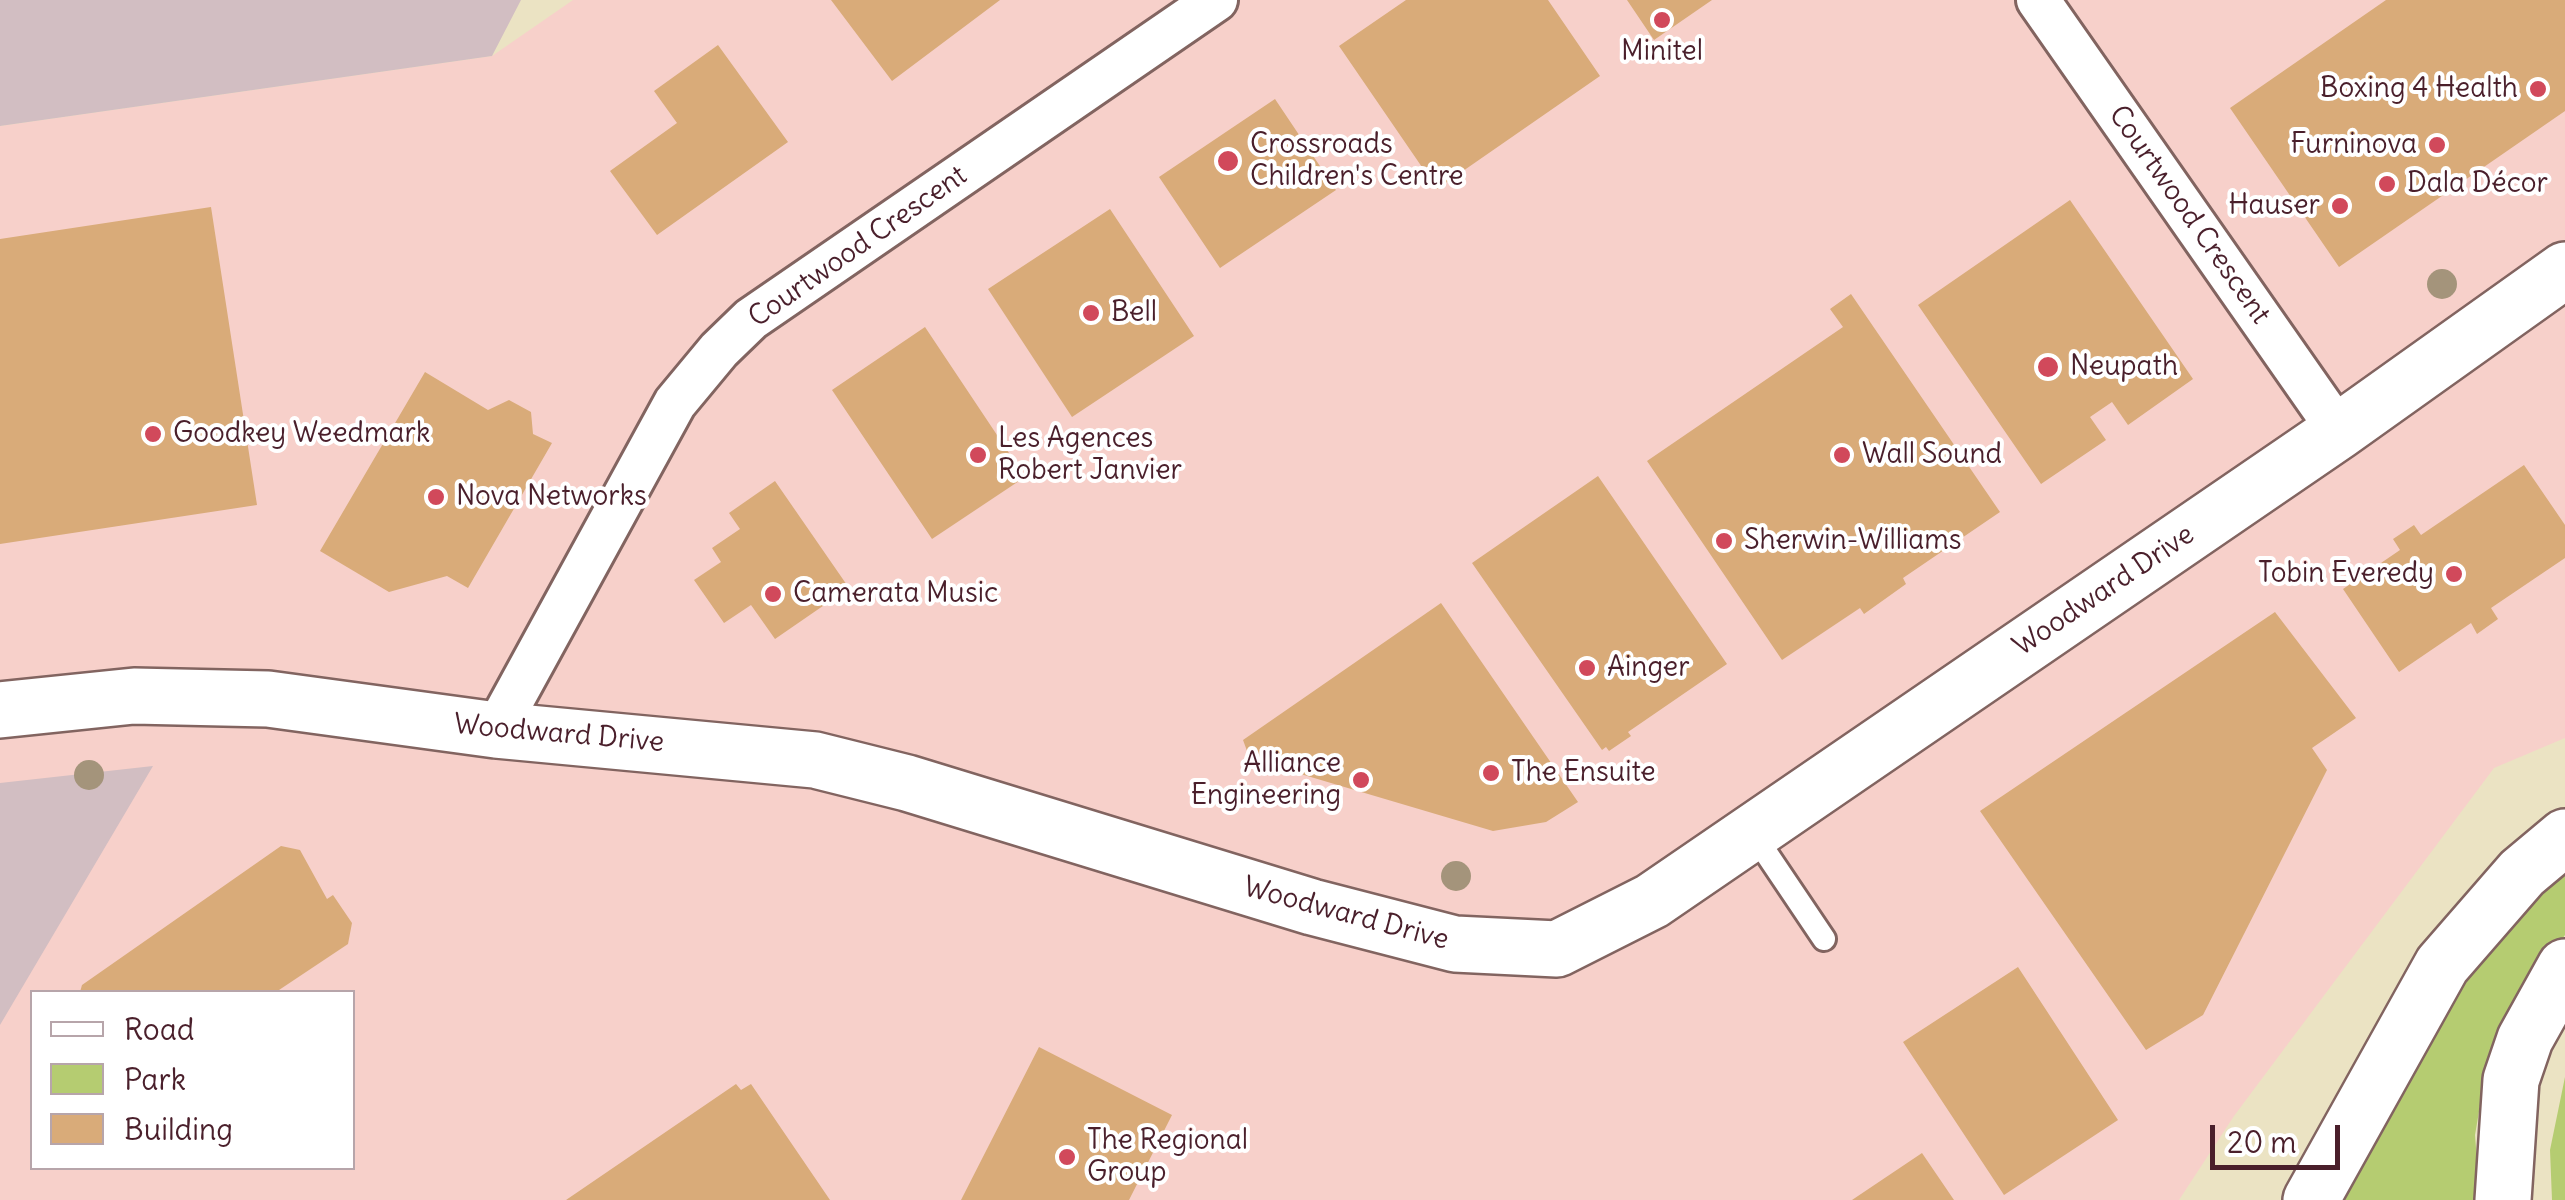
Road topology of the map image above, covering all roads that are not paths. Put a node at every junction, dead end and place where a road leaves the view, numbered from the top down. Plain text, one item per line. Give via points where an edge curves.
1 (1216, 0) edge
2 (2038, 0) edge
3 (2565, 270) edge
4 (2340, 430) junction
5 (0, 710) edge
6 (496, 730) junction
7 (1752, 832) junction
8 (2565, 837) edge
9 (1824, 939) dead end
10 (2565, 968) edge
11 (2312, 1200) edge
12 (2503, 1200) edge

1 - 6 street, Courtwood Crescent via 751,319 719,350 674,403
2 - 4 street, Courtwood Crescent
3 - 4 main road, Woodward Drive
4 - 7 main road, Woodward Drive
5 - 6 main road, Woodward Drive via 134,696 268,700
6 - 7 main road, Woodward Drive via 815,760 1455,944 1556,948 1652,901
7 - 9 lane
8 - 11 main road via 2522,873 2442,965
10 - 12 main road via 2525,1039 2511,1080

